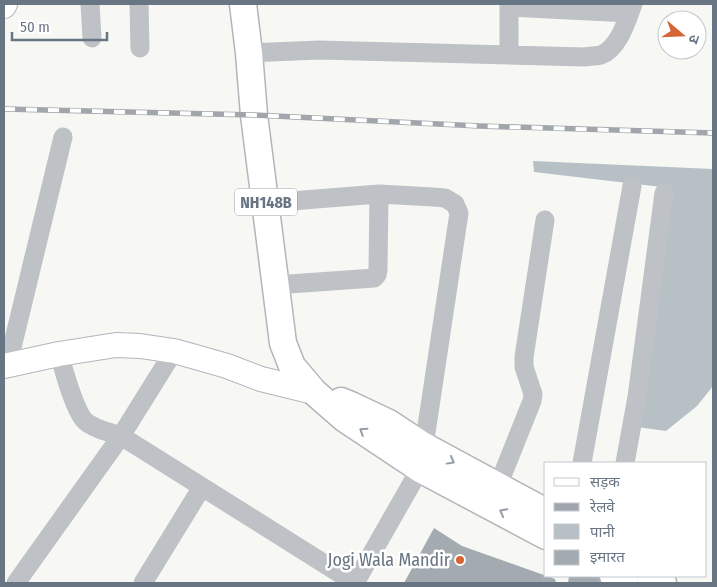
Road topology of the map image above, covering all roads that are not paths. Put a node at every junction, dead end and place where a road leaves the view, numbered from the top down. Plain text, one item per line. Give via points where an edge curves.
1 (90, 4) edge
2 (139, 4) edge
3 (243, 4) edge
4 (509, 5) edge
5 (631, 8) edge
6 (92, 38) dead end
7 (140, 48) dead end
8 (249, 53) junction
9 (509, 54) junction
10 (63, 137) dead end
11 (632, 186) dead end
12 (664, 193) dead end
13 (379, 194) junction
14 (266, 203) junction
15 (545, 220) dead end
16 (275, 285) junction
17 (174, 351) junction
18 (59, 354) junction
19 (6, 365) edge
20 (314, 392) junction
21 (121, 436) junction
22 (422, 457) junction
23 (582, 462) edge
24 (625, 462) edge
25 (498, 486) junction
26 (202, 487) junction
27 (544, 511) edge
28 (544, 535) edge
29 (652, 577) edge
30 (149, 581) edge
31 (18, 583) edge
32 (355, 583) edge
33 (663, 583) edge

1 - 6 street
2 - 7 street
3 - 8 highway, NH148B
4 - 5 street
4 - 9 street
5 - 9 street via 612,48 601,55
8 - 9 street via 318,50
8 - 14 highway, NH148B
10 - 19 street
11 - 23 street
12 - 24 street
13 - 14 street
13 - 16 street via 378,270 374,278
13 - 22 street via 445,198 455,204 459,213
14 - 16 highway, NH148B
15 - 25 street via 524,357 532,401
16 - 20 highway, NH148B via 283,343 292,366
17 - 18 main road via 116,345
17 - 20 main road
17 - 21 street
18 - 19 main road
18 - 21 street via 78,412 94,427
20 - 22 highway, NH148B via 345,419
21 - 26 street
21 - 31 street
22 -> 25 highway, NH148B
28 -> 22 highway, NH148B
22 - 32 street
25 - 27 highway, NH148B
26 - 30 street
26 - 32 street
29 - 33 highway

